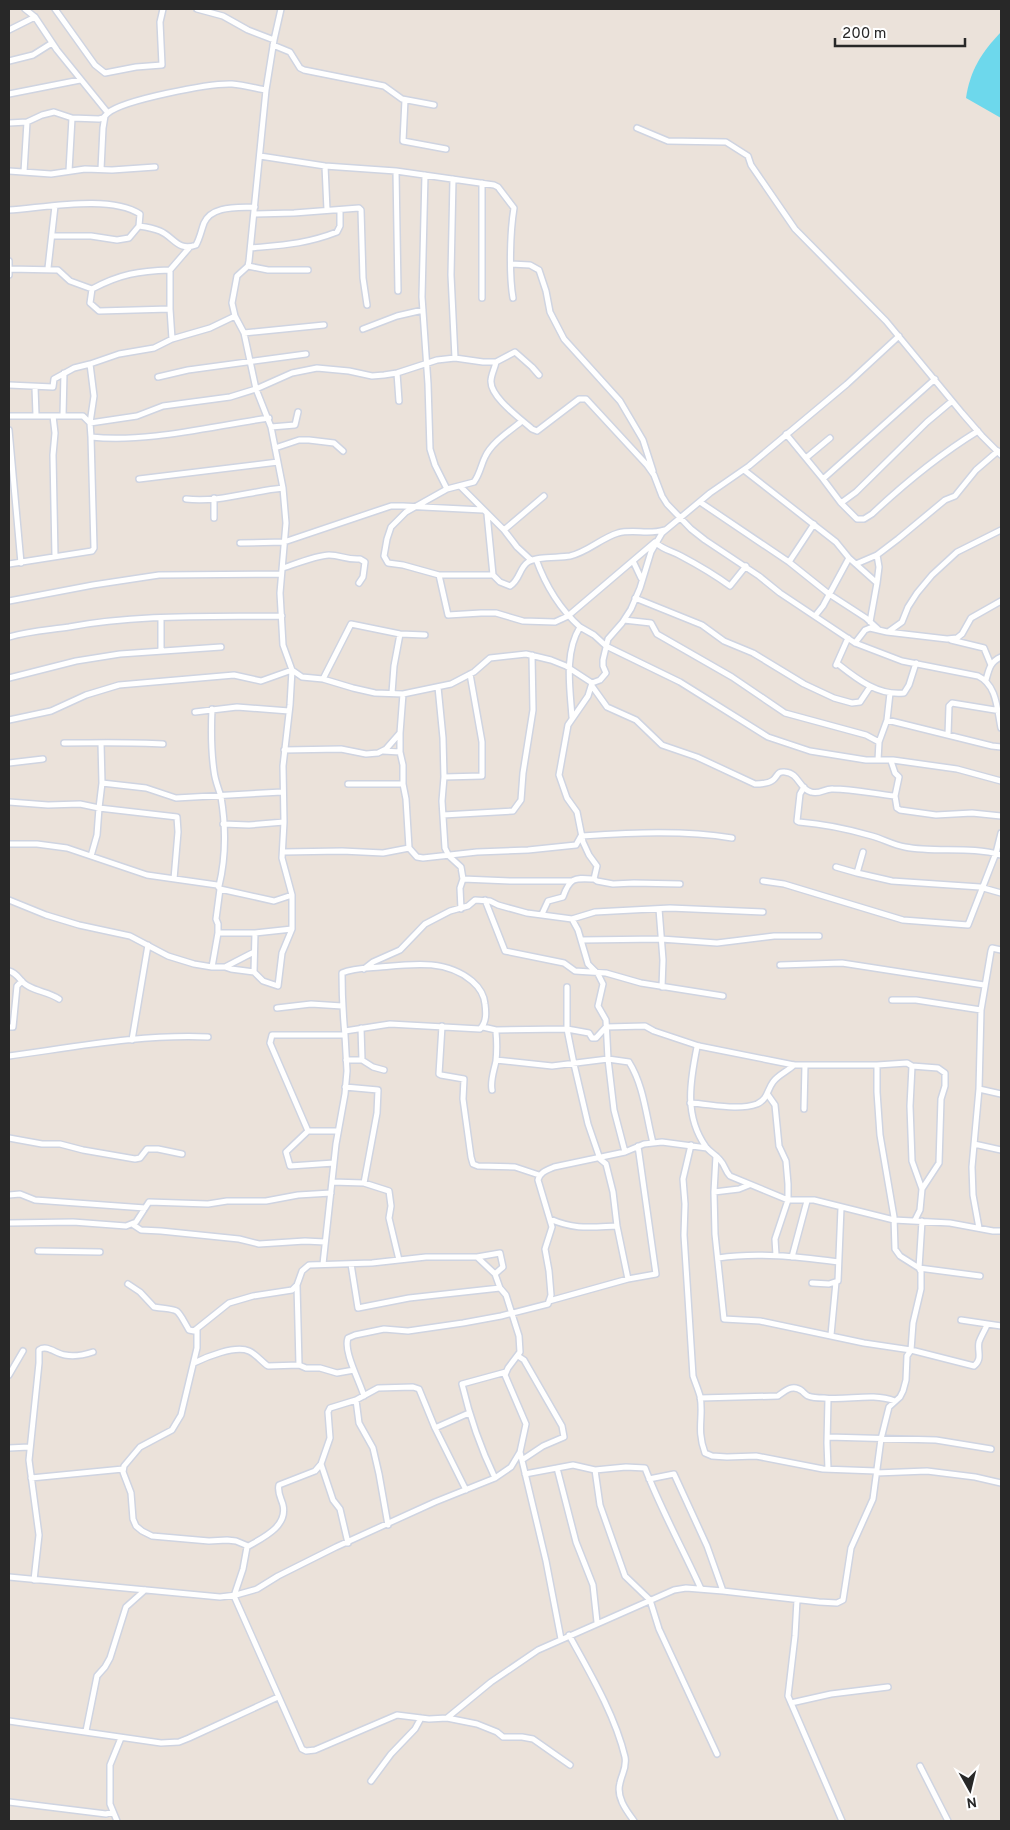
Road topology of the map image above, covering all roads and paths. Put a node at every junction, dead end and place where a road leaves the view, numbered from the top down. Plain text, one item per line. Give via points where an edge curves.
1 (25, 9) edge
2 (55, 9) edge
3 (163, 9) edge
4 (197, 9) edge
5 (225, 9) edge
6 (281, 9) edge
7 (223, 16) junction
8 (35, 17) junction
9 (9, 30) edge
10 (52, 43) junction
11 (274, 43) junction
12 (9, 61) edge
13 (80, 80) junction
14 (266, 90) junction
15 (9, 94) edge
16 (406, 100) junction
17 (434, 105) dead end
18 (106, 114) junction
19 (72, 118) junction
20 (27, 122) junction
21 (9, 123) edge
22 (637, 128) dead end
23 (446, 150) dead end
24 (260, 156) junction
25 (324, 166) junction
26 (155, 167) dead end
27 (101, 169) junction
28 (9, 171) edge
29 (69, 171) junction
30 (396, 171) junction
31 (24, 172) junction
32 (425, 175) junction
33 (453, 179) junction
34 (482, 183) junction
35 (56, 206) junction
36 (255, 207) junction
37 (9, 210) edge
38 (326, 210) junction
39 (340, 210) junction
40 (255, 214) junction
41 (139, 226) junction
42 (53, 236) junction
43 (189, 248) junction
44 (251, 248) junction
45 (9, 262) edge
46 (511, 264) junction
47 (248, 266) junction
48 (9, 268) edge
49 (48, 268) junction
50 (170, 270) junction
51 (308, 270) dead end
52 (9, 275) edge
53 (92, 289) junction
54 (398, 291) dead end
55 (482, 298) dead end
56 (513, 298) dead end
57 (367, 305) dead end
58 (170, 310) junction
59 (423, 310) junction
60 (236, 316) junction
61 (324, 325) dead end
62 (363, 329) dead end
63 (244, 333) junction
64 (899, 336) junction
65 (172, 339) junction
66 (306, 354) dead end
67 (455, 358) junction
68 (250, 362) junction
69 (496, 362) junction
70 (426, 363) junction
71 (90, 364) junction
72 (64, 373) junction
73 (397, 373) junction
74 (540, 375) dead end
75 (158, 377) dead end
76 (935, 379) junction
77 (10, 385) edge
78 (34, 387) junction
79 (256, 389) junction
80 (9, 391) edge
81 (399, 401) dead end
82 (952, 401) junction
83 (298, 412) dead end
84 (36, 415) junction
85 (9, 416) edge
86 (53, 416) junction
87 (63, 416) junction
88 (268, 418) junction
89 (522, 421) junction
90 (90, 423) junction
91 (271, 427) junction
92 (9, 430) edge
93 (978, 432) junction
94 (786, 434) junction
95 (91, 437) junction
96 (830, 438) dead end
97 (275, 448) junction
98 (343, 452) dead end
99 (999, 453) edge
100 (806, 458) junction
101 (278, 462) junction
102 (744, 470) junction
103 (654, 475) junction
104 (139, 479) dead end
105 (823, 479) junction
106 (460, 486) junction
107 (283, 488) junction
108 (447, 489) junction
109 (544, 496) dead end
110 (214, 498) junction
111 (186, 499) dead end
112 (700, 502) junction
113 (841, 503) junction
114 (414, 507) junction
115 (485, 512) junction
116 (214, 518) dead end
117 (680, 518) junction
118 (814, 524) junction
119 (504, 530) junction
120 (664, 530) junction
121 (1001, 530) edge
122 (657, 541) junction
123 (284, 542) junction
124 (240, 543) dead end
125 (877, 555) junction
126 (55, 556) junction
127 (849, 558) junction
128 (534, 560) junction
129 (633, 561) junction
130 (789, 562) junction
131 (21, 563) junction
132 (9, 564) edge
133 (856, 564) junction
134 (746, 566) junction
135 (282, 571) junction
136 (439, 575) junction
137 (493, 575) junction
138 (642, 579) junction
139 (359, 582) dead end
140 (877, 583) junction
141 (829, 594) junction
142 (635, 598) junction
143 (9, 601) edge
144 (1001, 601) edge
145 (282, 616) junction
146 (568, 616) junction
147 (815, 616) junction
148 (161, 618) junction
149 (624, 620) junction
150 (870, 622) junction
151 (580, 627) junction
152 (878, 629) junction
153 (888, 632) junction
154 (400, 634) junction
155 (426, 635) dead end
156 (9, 637) edge
157 (848, 638) junction
158 (947, 639) junction
159 (855, 643) junction
160 (606, 646) junction
161 (221, 647) dead end
162 (161, 650) junction
163 (532, 655) junction
164 (1001, 657) edge
165 (916, 663) junction
166 (991, 665) junction
167 (569, 669) junction
168 (292, 670) junction
169 (470, 674) junction
170 (9, 678) edge
171 (323, 679) junction
172 (986, 680) junction
173 (592, 685) junction
174 (438, 687) junction
175 (870, 687) junction
176 (392, 693) junction
177 (890, 693) junction
178 (404, 694) junction
179 (212, 709) junction
180 (999, 710) edge
181 (289, 711) junction
182 (195, 712) dead end
183 (572, 718) junction
184 (9, 720) edge
185 (887, 720) junction
186 (1001, 728) edge
187 (400, 733) junction
188 (948, 735) junction
189 (879, 742) junction
190 (64, 743) dead end
191 (101, 743) junction
192 (163, 744) dead end
193 (1001, 746) edge
194 (284, 750) junction
195 (383, 751) junction
196 (400, 752) junction
197 (42, 759) dead end
198 (878, 760) junction
199 (891, 761) junction
200 (9, 763) edge
201 (444, 777) junction
202 (1001, 781) edge
203 (102, 783) junction
204 (348, 784) dead end
205 (403, 784) junction
206 (804, 787) junction
207 (282, 792) junction
208 (220, 796) junction
209 (895, 796) junction
210 (9, 802) edge
211 (100, 808) junction
212 (443, 815) junction
213 (1001, 816) edge
214 (284, 822) junction
215 (223, 824) junction
216 (1001, 833) edge
217 (581, 836) junction
218 (732, 838) dead end
219 (9, 844) edge
220 (409, 848) junction
221 (283, 852) junction
222 (862, 852) dead end
223 (999, 854) edge
224 (91, 856) junction
225 (449, 856) junction
226 (836, 867) dead end
227 (857, 873) junction
228 (786, 878) dead end
229 (174, 879) junction
230 (463, 879) junction
231 (594, 879) junction
232 (571, 881) junction
233 (763, 881) dead end
234 (680, 884) dead end
235 (784, 884) junction
236 (220, 888) junction
237 (983, 888) junction
238 (1001, 893) edge
239 (292, 894) junction
240 (9, 900) edge
241 (485, 900) junction
242 (461, 909) junction
243 (659, 909) junction
244 (763, 912) dead end
245 (542, 914) junction
246 (572, 919) junction
247 (292, 929) junction
248 (218, 933) junction
249 (255, 933) junction
250 (819, 936) dead end
251 (661, 939) junction
252 (581, 940) junction
253 (148, 945) junction
254 (1001, 950) edge
255 (254, 952) junction
256 (780, 966) dead end
257 (212, 967) junction
258 (225, 967) junction
259 (364, 969) junction
260 (9, 971) edge
261 (254, 972) junction
262 (596, 972) junction
263 (22, 980) junction
264 (984, 985) junction
265 (567, 987) dead end
266 (662, 987) junction
267 (723, 996) dead end
268 (58, 999) dead end
269 (892, 1000) dead end
270 (342, 1006) junction
271 (277, 1008) dead end
272 (981, 1010) junction
273 (442, 1026) junction
274 (9, 1027) edge
275 (483, 1027) junction
276 (606, 1027) junction
277 (361, 1028) junction
278 (567, 1029) junction
279 (496, 1032) dead end
280 (345, 1033) junction
281 (208, 1037) dead end
282 (132, 1040) junction
283 (698, 1046) junction
284 (9, 1056) edge
285 (608, 1059) junction
286 (346, 1060) junction
287 (362, 1060) junction
288 (496, 1060) junction
289 (574, 1064) junction
290 (794, 1065) junction
291 (805, 1065) junction
292 (877, 1065) junction
293 (912, 1066) junction
294 (384, 1070) dead end
295 (345, 1087) junction
296 (979, 1089) junction
297 (492, 1090) dead end
298 (1001, 1094) edge
299 (768, 1095) junction
300 (690, 1103) junction
301 (804, 1109) dead end
302 (308, 1131) junction
303 (338, 1131) junction
304 (9, 1138) edge
305 (653, 1143) junction
306 (974, 1144) junction
307 (691, 1145) junction
308 (638, 1146) junction
309 (707, 1148) junction
310 (1001, 1150) edge
311 (624, 1152) junction
312 (182, 1154) dead end
313 (716, 1156) junction
314 (600, 1159) junction
315 (334, 1163) junction
316 (539, 1175) junction
317 (332, 1182) junction
318 (364, 1183) junction
319 (750, 1185) junction
320 (922, 1189) junction
321 (714, 1192) junction
322 (331, 1193) junction
323 (9, 1195) edge
324 (788, 1200) junction
325 (807, 1201) junction
326 (145, 1208) junction
327 (840, 1208) junction
328 (550, 1219) junction
329 (894, 1220) junction
330 (919, 1220) junction
331 (9, 1223) edge
332 (132, 1224) junction
333 (617, 1226) junction
334 (978, 1228) junction
335 (1001, 1231) edge
336 (325, 1242) junction
337 (38, 1251) dead end
338 (100, 1252) dead end
339 (776, 1255) junction
340 (477, 1257) junction
341 (792, 1257) junction
342 (718, 1258) junction
343 (399, 1260) junction
344 (838, 1262) junction
345 (323, 1264) junction
346 (351, 1264) junction
347 (919, 1268) junction
348 (495, 1274) junction
349 (980, 1276) dead end
350 (628, 1279) junction
351 (836, 1282) junction
352 (812, 1283) dead end
353 (128, 1284) dead end
354 (297, 1285) junction
355 (500, 1288) junction
356 (549, 1301) junction
357 (512, 1313) junction
358 (961, 1320) dead end
359 (987, 1325) junction
360 (1001, 1326) edge
361 (197, 1330) junction
362 (831, 1335) junction
363 (911, 1350) junction
364 (23, 1351) dead end
365 (93, 1352) dead end
366 (518, 1356) junction
367 (194, 1363) junction
368 (299, 1365) junction
369 (354, 1370) junction
370 (506, 1372) junction
371 (9, 1375) edge
372 (364, 1396) junction
373 (700, 1398) junction
374 (828, 1398) junction
375 (356, 1400) junction
376 (894, 1401) junction
377 (469, 1413) junction
378 (435, 1428) junction
379 (828, 1437) junction
380 (882, 1438) junction
381 (29, 1447) junction
382 (9, 1448) edge
383 (991, 1450) dead end
384 (520, 1452) junction
385 (522, 1460) junction
386 (321, 1464) junction
387 (557, 1468) junction
388 (123, 1469) junction
389 (828, 1469) junction
390 (595, 1470) junction
391 (876, 1472) junction
392 (525, 1474) junction
393 (31, 1478) junction
394 (495, 1478) junction
395 (649, 1479) junction
396 (1001, 1482) edge
397 (466, 1490) junction
398 (388, 1525) junction
399 (348, 1543) junction
400 (248, 1546) junction
401 (9, 1577) edge
402 (34, 1580) junction
403 (146, 1590) junction
404 (701, 1590) junction
405 (723, 1591) junction
406 (234, 1596) junction
407 (650, 1600) junction
408 (797, 1600) junction
409 (597, 1622) junction
410 (569, 1635) junction
411 (561, 1639) junction
412 (888, 1687) dead end
413 (278, 1697) junction
414 (791, 1703) junction
415 (421, 1718) junction
416 (447, 1718) junction
417 (9, 1721) edge
418 (86, 1732) junction
419 (121, 1738) junction
420 (717, 1754) dead end
421 (570, 1766) dead end
422 (920, 1766) dead end
423 (371, 1781) dead end
424 (9, 1802) edge
425 (113, 1812) junction
426 (117, 1821) edge
427 (634, 1821) edge
428 (842, 1821) edge
429 (948, 1821) edge

1 - 8 street
2 - 3 street via 105,73 162,64 160,22
4 - 7 street
5 - 7 street
6 - 11 street
7 - 11 street
8 - 9 street
8 - 10 street
10 - 12 street via 33,55
10 - 13 street
11 - 14 street
11 - 16 street via 290,52 304,70 384,86
13 - 15 street
13 - 18 street
14 - 18 street via 231,84 209,87 165,94
14 - 24 street
16 - 17 street
16 - 23 street via 403,142
18 - 19 street via 101,119
18 - 27 street
19 - 20 street via 54,112
19 - 29 street
20 - 21 street
20 - 31 street
22 - 64 street via 668,141 726,142 747,155 796,229
24 - 25 street
24 - 36 street
25 - 30 street
25 - 38 street
26 - 27 street
27 - 29 street
28 - 31 street
29 - 31 street via 51,174
30 - 32 street
30 - 54 street
32 - 33 street
32 - 59 street
33 - 34 street
33 - 67 street via 451,275
34 - 46 street via 498,187 513,205
34 - 55 street
35 - 37 street
35 - 41 street via 74,203 123,207 140,214
35 - 42 street
36 - 40 street
36 - 43 street via 214,213 206,219 196,245
38 - 39 street
38 - 40 street
39 - 44 street via 337,232 297,244
39 - 57 street via 361,210
40 - 44 street
41 - 42 street via 129,238 117,240
41 - 43 street via 161,231 178,245
42 - 49 street
43 - 50 street
44 - 47 street
45 - 48 street
46 - 56 street
46 - 103 street via 530,264 539,270 550,312 564,339 620,401 643,440
47 - 51 street via 268,270
47 - 60 street via 238,273 234,282 232,303
48 - 49 street
48 - 52 street
49 - 53 street via 58,270 70,281
50 - 53 street via 140,271 106,281
50 - 58 street
53 - 58 street via 90,303 99,311
58 - 65 street
59 - 62 street
59 - 70 street
60 - 63 street
60 - 65 street
61 - 63 street
63 - 68 street
64 - 76 street
64 - 94 street
65 - 71 street via 154,348 119,354
66 - 68 street
67 - 69 street
67 - 70 street
68 - 75 street
68 - 79 street
69 - 74 street via 515,352
69 - 89 street via 490,381 492,389
70 - 73 street
70 - 108 street via 430,449
71 - 72 street
71 - 90 street via 94,396
72 - 78 street via 54,379 53,387
72 - 87 street
73 - 79 street via 372,376 317,368 292,372
73 - 81 street
76 - 82 street
76 - 105 street
77 - 78 street
77 - 80 street
78 - 84 street
79 - 88 street
79 - 90 street via 230,397 163,406 137,416
82 - 93 street
82 - 113 street
83 - 91 street via 295,425
84 - 85 street
84 - 86 street
86 - 87 street
86 - 126 street
87 - 90 street via 83,416
88 - 91 street
88 - 95 street via 150,436
89 - 103 street via 537,431 579,399 586,399
89 - 106 street via 494,445 474,482
90 - 95 street
91 - 97 street
92 - 131 street
93 - 99 street
93 - 113 street via 918,472 864,519 857,519
94 - 100 street
94 - 102 street
95 - 126 street via 94,548 92,551
96 - 100 street
97 - 98 street via 309,440 334,443
97 - 101 street
99 - 125 street via 976,470 955,496 945,500
100 - 105 street
101 - 104 street
101 - 107 street
102 - 112 street
102 - 118 street
103 - 117 street via 667,504
105 - 113 street
106 - 108 street
106 - 115 street
107 - 110 street
107 - 123 street
108 - 114 street
109 - 119 street
110 - 111 street
110 - 116 street
112 - 117 street
112 - 130 street
114 - 115 street
114 - 123 street via 385,508
114 - 136 street via 391,527 384,551 386,560
115 - 119 street
115 - 137 street
117 - 120 street
117 - 134 street via 705,540
118 - 127 street
118 - 130 street
119 - 128 street via 517,547
120 - 122 street
120 - 128 street via 619,533 571,556
121 - 153 street via 957,552 917,593 902,622
122 - 129 street
122 - 134 street via 665,550 730,586
122 - 138 street
123 - 124 street
123 - 135 street
125 - 133 street
125 - 140 street
126 - 131 street
127 - 133 street
127 - 141 street
128 - 137 street via 525,564 510,586
128 - 146 street
129 - 138 street
129 - 146 street
130 - 141 street
131 - 132 street
133 - 140 street
134 - 147 street
135 - 139 street via 328,555 360,559 365,568
135 - 143 street via 159,575
135 - 145 street
136 - 137 street
136 - 146 street via 448,615 481,612 523,621 554,622
138 - 142 street
140 - 150 street
141 - 147 street
141 - 150 street
142 - 149 street
142 - 175 street via 702,625 724,641 753,653 834,698 860,702
144 - 158 street via 971,618 960,636
145 - 148 street
145 - 168 street via 283,645
146 - 151 street
147 - 157 street
148 - 156 street via 92,622
148 - 162 street
149 - 160 street
149 - 189 street via 651,623 657,634 732,676 785,713 866,735
150 - 152 street
151 - 160 street
151 - 167 street via 575,635
152 - 153 street
152 - 159 street via 865,630
153 - 158 street
154 - 155 street
154 - 171 street via 351,624
154 - 176 street
157 - 159 street
157 - 175 street via 836,665
158 - 166 street via 984,648
159 - 165 street
160 - 173 street via 603,666 606,673
160 - 198 street via 680,682 768,737 810,751
161 - 162 street
162 - 170 street via 76,661
163 - 167 street
163 - 169 street via 490,658
163 - 212 street via 533,710 519,805 514,811
164 - 166 street
165 - 172 street
165 - 177 street via 904,693
166 - 172 street
167 - 173 street
167 - 183 street
168 - 171 street via 302,677
168 - 181 street
168 - 184 street via 261,681 234,675 119,685 51,711
169 - 174 street
169 - 201 street via 482,742 482,776
171 - 176 street via 375,693
172 - 180 street via 992,687
173 - 183 street
173 - 206 street via 607,707 636,720 662,744 754,784 765,784 782,772 792,774
174 - 178 street
174 - 201 street
175 - 177 street
176 - 178 street
177 - 185 street
178 - 187 street
179 - 181 street via 237,707
179 - 182 street
179 - 208 street via 213,766
180 - 186 street
180 - 188 street via 952,703 949,706
181 - 194 street
183 - 217 street via 566,730 559,775 576,812
185 - 188 street
185 - 189 street
187 - 195 street
187 - 196 street
188 - 193 street
189 - 198 street
190 - 191 street
191 - 192 street
191 - 203 street
194 - 195 street via 341,749 366,754
194 - 207 street
195 - 196 street
196 - 205 street
197 - 200 street
198 - 199 street
199 - 202 street via 957,769
199 - 209 street via 899,777
201 - 212 street
203 - 208 street via 146,788 176,798
203 - 211 street
204 - 205 street
205 - 220 street
206 - 209 street via 819,794 833,789
206 - 223 street via 797,824 833,826 906,847
207 - 208 street
207 - 214 street
208 - 215 street
209 - 213 street via 900,810 936,815 972,813
210 - 211 street via 80,804
211 - 224 street
211 - 229 street via 177,816
212 - 225 street via 445,848
214 - 215 street
214 - 221 street
215 - 236 street via 225,849
216 - 223 street
217 - 218 street via 650,832
217 - 225 street via 576,845
217 - 231 street via 597,866
219 - 224 street via 67,848
220 - 221 street via 383,853
220 - 225 street via 417,857
221 - 239 street
222 - 227 street
223 - 237 street
224 - 229 street via 147,875
225 - 230 street via 461,867
226 - 227 street
227 - 237 street via 892,881
228 - 235 street
229 - 236 street
230 - 232 street
230 - 242 street
231 - 232 street
231 - 234 street via 613,884
232 - 245 street via 566,885 563,897 548,901
233 - 235 street
235 - 237 street via 903,920 968,925
236 - 239 street via 274,901
236 - 248 street via 216,919
237 - 238 street
239 - 247 street
240 - 253 street via 79,925 130,936
241 - 242 street via 475,900
241 - 245 street via 527,913
241 - 262 street via 505,951 564,962 576,971
242 - 259 street via 425,924 400,950
243 - 244 street
243 - 246 street via 594,912
243 - 251 street
245 - 246 street
246 - 252 street
247 - 249 street
247 - 261 street via 282,953 278,986 263,981
248 - 249 street
248 - 257 street
249 - 255 street
250 - 251 street via 774,936 717,942
251 - 252 street
251 - 266 street
252 - 262 street via 588,964
253 - 257 street via 168,956
253 - 282 street
254 - 264 street via 992,948
255 - 258 street
255 - 261 street
256 - 264 street via 842,964
257 - 258 street
258 - 261 street
259 - 270 street via 342,973
259 - 275 street via 406,964 444,966 456,970 481,990 486,1008
260 - 263 street
262 - 266 street
262 - 276 street via 603,984 598,1006
263 - 268 street via 26,986
263 - 274 street via 17,986 13,1027
264 - 272 street
265 - 278 street
266 - 267 street
269 - 272 street via 916,1000
270 - 271 street via 311,1004
270 - 280 street
272 - 296 street
273 - 275 street
273 - 277 street via 390,1024
273 - 316 street via 439,1074 464,1079 464,1114 473,1164 516,1167
275 - 278 street via 496,1030
276 - 278 street via 596,1038 592,1038 589,1032
276 - 283 street via 645,1026
276 - 285 street
277 - 280 street
277 - 287 street
278 - 289 street
279 - 288 street
280 - 286 street
280 - 302 street via 272,1036 270,1043
281 - 282 street
282 - 284 street
283 - 290 street
283 - 300 street via 690,1081
285 - 289 street
285 - 305 street via 629,1062 635,1072
285 - 311 street via 614,1110
286 - 287 street
286 - 295 street
287 - 294 street
288 - 289 street via 552,1066
288 - 297 street
289 - 314 street
290 - 291 street
290 - 299 street via 774,1080
291 - 292 street
291 - 301 street
292 - 293 street via 907,1062
292 - 329 street via 880,1135
293 - 320 street via 912,1161
293 - 320 street via 938,1068 945,1074 939,1163
295 - 303 street
295 - 318 street via 378,1090
296 - 298 street
296 - 306 street
299 - 300 street via 758,1103 735,1107
299 - 324 street via 775,1105 779,1146 786,1161
300 - 309 street via 692,1117
302 - 303 street
302 - 315 street via 286,1152 290,1166
303 - 315 street
304 - 312 street via 135,1159 147,1149
305 - 307 street
305 - 308 street
306 - 310 street
306 - 334 street via 972,1190
307 - 309 street
307 - 373 street via 683,1178 686,1204 684,1235 693,1376
308 - 311 street
308 - 350 street via 657,1272
309 - 313 street
311 - 314 street
313 - 319 street via 730,1176
313 - 321 street
314 - 316 street via 554,1167
314 - 333 street via 606,1164 611,1183
315 - 317 street
316 - 328 street
317 - 318 street
317 - 322 street
318 - 343 street via 390,1191 389,1218
319 - 321 street
319 - 324 street
320 - 330 street
321 - 342 street
322 - 326 street via 208,1204 150,1202
322 - 336 street
323 - 326 street via 20,1194 35,1200
324 - 325 street
324 - 339 street via 775,1239
325 - 327 street
325 - 341 street
326 - 332 street
327 - 329 street
327 - 344 street
328 - 333 street via 573,1227
328 - 356 street via 551,1232 544,1249 549,1271
329 - 330 street
329 - 347 street via 897,1253
330 - 334 street
330 - 347 street
331 - 332 street
332 - 336 street via 141,1230 259,1244
333 - 350 street
334 - 335 street
336 - 345 street
337 - 338 street
339 - 341 street
339 - 342 street
340 - 343 street
340 - 348 street
340 - 348 street via 500,1253 503,1267
341 - 344 street
342 - 362 street via 724,1319 760,1321
343 - 346 street
344 - 351 street
345 - 346 street
345 - 354 street via 305,1267
346 - 355 street via 358,1308 410,1298
347 - 349 street
347 - 363 street via 920,1289
348 - 355 street
350 - 356 street
351 - 352 street
351 - 362 street
353 - 361 street via 154,1307 178,1312 189,1330
354 - 361 street via 285,1292 229,1303
354 - 368 street
355 - 357 street
356 - 357 street via 545,1306
357 - 366 street via 520,1348
357 - 369 street via 408,1331 384,1329 355,1335 347,1340
358 - 359 street
359 - 360 street
359 - 363 street via 979,1342 980,1359 974,1366
361 - 367 street
362 - 363 street
363 - 376 street via 903,1391
364 - 371 street
365 - 381 street via 69,1356 47,1348 39,1350
366 - 370 street
366 - 385 street via 524,1360 562,1426 564,1437 542,1446
367 - 368 street via 239,1350 248,1351 268,1366
367 - 388 street via 175,1427 140,1447
368 - 369 street via 337,1373
369 - 372 street
370 - 377 street via 462,1384
370 - 384 street via 526,1424
372 - 375 street
372 - 378 street via 378,1388 418,1388
373 - 374 street via 778,1396 794,1387 807,1396
373 - 389 street via 699,1426 705,1453 727,1457 756,1456
374 - 376 street via 862,1396
374 - 379 street
375 - 386 street via 329,1410 330,1438
375 - 398 street via 359,1423 373,1448
376 - 380 street via 889,1407
377 - 378 street
377 - 394 street via 480,1448
378 - 397 street
379 - 380 street
379 - 389 street
380 - 383 street via 936,1440
380 - 391 street
381 - 382 street
381 - 393 street
384 - 385 street
384 - 394 street via 511,1467
385 - 392 street
386 - 399 street via 333,1500 340,1509
386 - 400 street via 315,1471 279,1485 282,1518 264,1538
387 - 390 street via 573,1465
387 - 392 street
387 - 409 street via 576,1542 593,1585
388 - 393 street
388 - 400 street via 132,1493 133,1519 147,1535 208,1542 227,1540
389 - 391 street
390 - 395 street via 626,1466 645,1468
390 - 407 street via 600,1505 625,1576
391 - 396 street via 937,1472
391 - 408 street via 873,1499 851,1548 843,1600 837,1603
392 - 411 street
393 - 402 street via 39,1535
394 - 397 street
395 - 404 street
395 - 405 street via 674,1474 707,1546
397 - 398 street
398 - 399 street
399 - 406 street via 257,1589
400 - 406 street
401 - 402 street
402 - 403 street
403 - 406 street
403 - 418 street via 126,1607 110,1658 97,1676
404 - 405 street
404 - 407 street via 674,1590
405 - 408 street
406 - 413 street
407 - 409 street
407 - 420 street via 659,1629
408 - 414 street via 796,1636 788,1690
409 - 410 street
410 - 411 street
410 - 427 street via 593,1679 620,1742 626,1766 619,1789 623,1806
411 - 416 street via 513,1666
412 - 414 street
413 - 415 street via 302,1749 306,1751 396,1715
413 - 419 street via 178,1742
414 - 428 street
415 - 416 street
415 - 423 street
416 - 421 street via 477,1724 503,1737 533,1739
417 - 418 street
418 - 419 street
419 - 425 street via 110,1765
422 - 429 street
424 - 425 street via 106,1814
425 - 426 street

